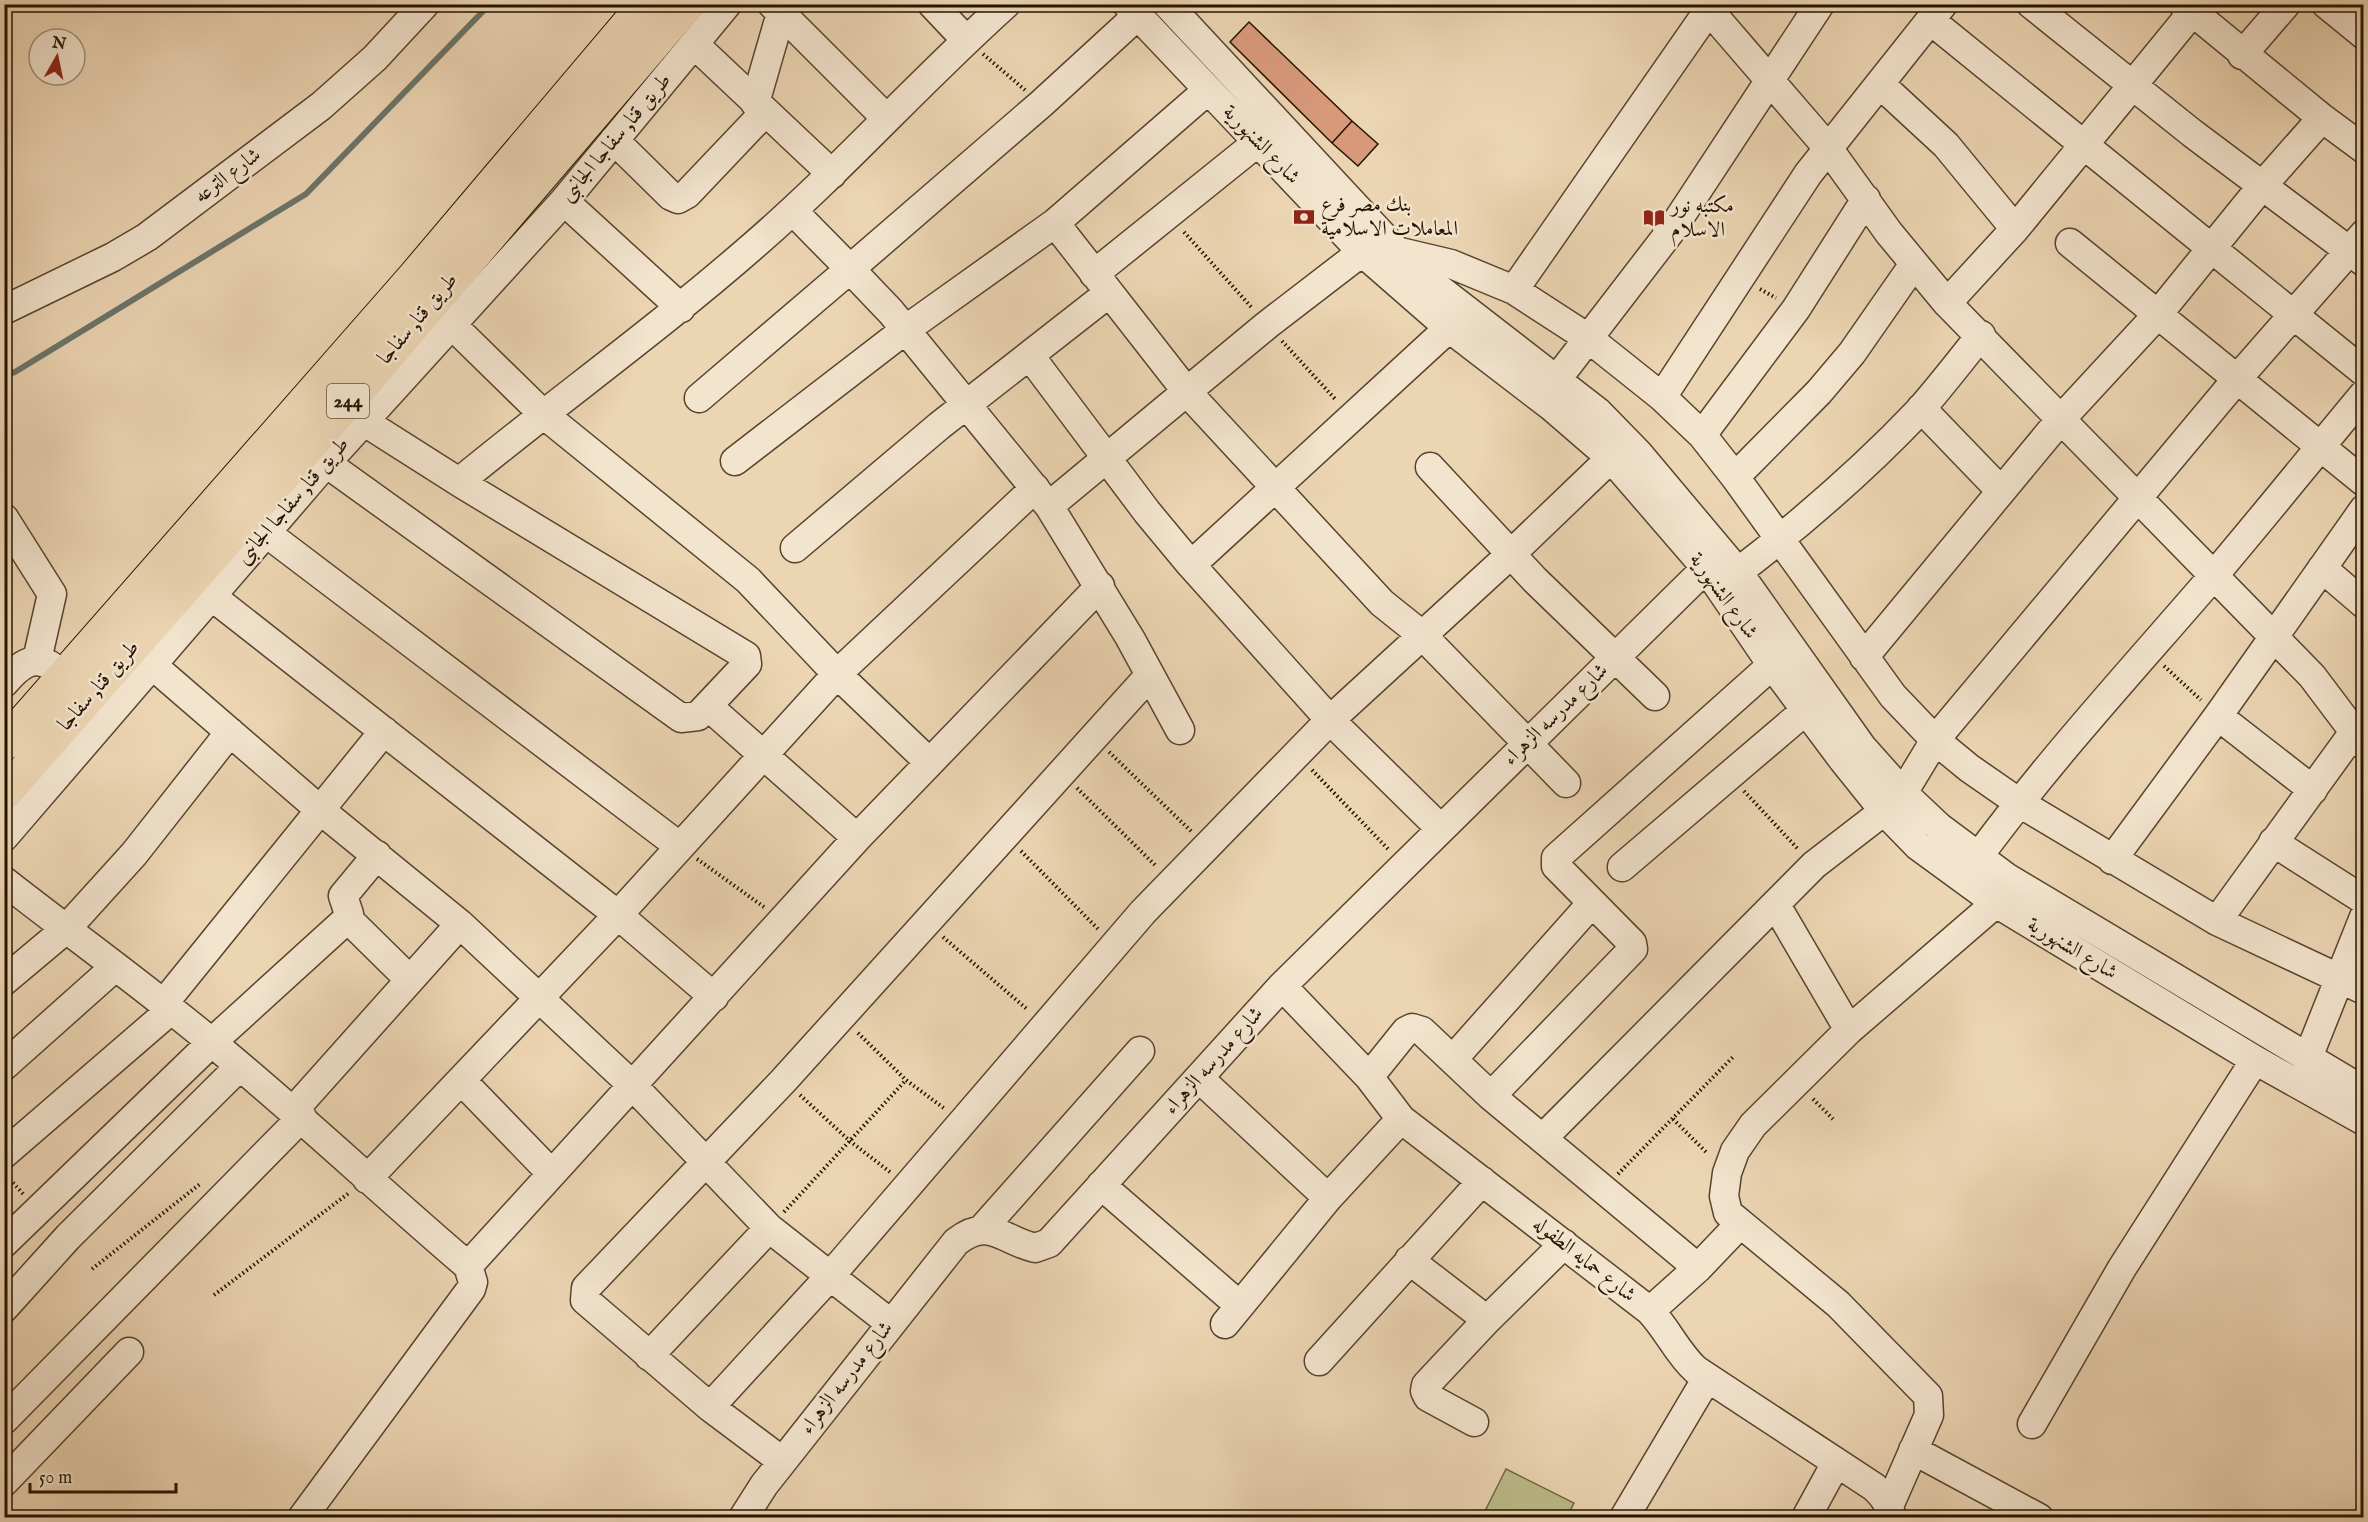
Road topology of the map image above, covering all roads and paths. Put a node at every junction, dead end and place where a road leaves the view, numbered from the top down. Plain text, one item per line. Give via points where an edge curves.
1 (425, 4) edge
2 (645, 4) edge
3 (688, 4) edge
4 (727, 4) edge
5 (932, 4) edge
6 (1006, 4) edge
7 (1167, 4) edge
8 (1820, 4) edge
9 (2031, 4) edge
10 (2286, 4) edge
11 (2326, 4) edge
12 (1711, 7) edge
13 (2192, 7) edge
14 (776, 9) edge
15 (1132, 10) edge
16 (1937, 12) edge
17 (2364, 35) edge
18 (966, 40) junction
19 (694, 44) junction
20 (2242, 55) junction
21 (1770, 78) junction
22 (1880, 84) junction
23 (2133, 85) junction
24 (1208, 90) junction
25 (1041, 104) junction
26 (760, 108) junction
27 (886, 118) junction
28 (2322, 118) junction
29 (614, 140) junction
30 (1258, 142) junction
31 (2084, 146) junction
32 (1828, 148) junction
33 (2364, 149) edge
34 (831, 174) junction
35 (2262, 186) junction
36 (1866, 199) junction
37 (564, 201) junction
38 (793, 211) junction
39 (1055, 223) junction
40 (2014, 229) junction
41 (2070, 243) dead end
42 (2210, 249) junction
43 (2359, 249) edge
44 (1397, 251) junction
45 (1362, 252) junction
46 (1914, 264) junction
47 (850, 269) junction
48 (1741, 278) junction
49 (1102, 283) junction
50 (1514, 290) junction
51 (1947, 303) junction
52 (681, 308) junction
53 (1796, 309) junction
54 (4, 310) edge
55 (2159, 313) junction
56 (2293, 317) junction
57 (453, 326) junction
58 (1449, 328) junction
59 (906, 330) junction
60 (1981, 335) junction
61 (1588, 338) junction
62 (1030, 356) junction
63 (2364, 372) edge
64 (1557, 379) junction
65 (2237, 379) junction
66 (1187, 393) junction
67 (2364, 394) edge
68 (1662, 397) junction
69 (699, 398) dead end
70 (965, 406) junction
71 (1922, 408) junction
72 (542, 413) junction
73 (2061, 419) junction
74 (363, 421) junction
75 (1702, 435) junction
76 (2321, 446) junction
77 (1611, 458) junction
78 (1109, 459) junction
79 (735, 461) dead end
80 (326, 463) junction
81 (1430, 467) dead end
82 (1735, 477) junction
83 (459, 482) junction
84 (2364, 482) edge
85 (1274, 487) junction
86 (2001, 491) junction
87 (1042, 497) junction
88 (2140, 499) junction
89 (2364, 509) edge
90 (4, 518) edge
91 (266, 532) junction
92 (1780, 540) junction
93 (795, 548) dead end
94 (1511, 554) junction
95 (1191, 565) junction
96 (1706, 568) junction
97 (2322, 568) junction
98 (1738, 572) junction
99 (2214, 574) junction
100 (1100, 586) junction
101 (210, 595) junction
102 (2364, 604) edge
103 (1422, 635) junction
104 (2273, 636) junction
105 (2146, 650) junction
106 (1864, 657) junction
107 (1615, 658) junction
108 (151, 664) junction
109 (1772, 665) junction
110 (51, 668) junction
111 (837, 674) junction
112 (1150, 675) junction
113 (4, 684) edge
114 (1655, 696) dead end
115 (709, 707) junction
116 (1805, 711) junction
117 (2218, 716) junction
118 (1330, 720) junction
119 (1180, 730) dead end
120 (384, 731) junction
121 (230, 732) junction
122 (1093, 737) junction
123 (2359, 738) edge
124 (1935, 740) junction
125 (1527, 742) junction
126 (4, 744) edge
127 (1297, 754) junction
128 (762, 756) junction
129 (930, 762) junction
130 (1062, 772) junction
131 (1729, 775) junction
132 (1566, 783) dead end
133 (2313, 790) junction
134 (4, 794) edge
135 (1894, 802) junction
136 (2018, 802) junction
137 (319, 808) junction
138 (1440, 828) junction
139 (1006, 836) junction
140 (4, 837) edge
141 (857, 838) junction
142 (2273, 842) junction
143 (679, 846) junction
144 (1207, 847) junction
145 (377, 855) junction
146 (1978, 857) junction
147 (2112, 860) junction
148 (1403, 864) junction
149 (1814, 865) junction
150 (1622, 867) dead end
151 (4, 881) edge
152 (1172, 882) junction
153 (2364, 900) edge
154 (1996, 903) junction
155 (1592, 904) junction
156 (1776, 905) junction
157 (618, 915) junction
158 (2364, 917) edge
159 (347, 918) junction
160 (782, 921) junction
161 (2217, 921) junction
162 (927, 922) junction
163 (460, 924) junction
164 (66, 929) junction
165 (1113, 944) junction
166 (115, 967) junction
167 (410, 980) junction
168 (4, 981) edge
169 (2351, 984) edge
170 (1282, 986) junction
171 (714, 997) junction
172 (539, 999) junction
173 (168, 1006) junction
174 (840, 1015) junction
175 (1045, 1024) junction
176 (1849, 1030) junction
177 (212, 1042) junction
178 (1140, 1051) dead end
179 (1733, 1057) dead end
180 (1454, 1058) junction
181 (2255, 1060) junction
182 (2307, 1060) junction
183 (4, 1066) edge
184 (240, 1066) junction
185 (1369, 1077) junction
186 (1199, 1078) junction
187 (461, 1080) junction
188 (784, 1080) junction
189 (906, 1080) junction
190 (631, 1084) junction
191 (1797, 1084) junction
192 (2364, 1091) edge
193 (1491, 1096) junction
194 (297, 1114) junction
195 (1401, 1119) junction
196 (1673, 1119) junction
197 (1833, 1119) dead end
198 (2364, 1121) edge
199 (963, 1122) junction
200 (1543, 1138) junction
201 (851, 1142) junction
202 (4, 1154) edge
203 (706, 1162) junction
204 (550, 1173) junction
205 (1727, 1173) junction
206 (367, 1179) junction
207 (1482, 1181) junction
208 (202, 1183) dead end
209 (1101, 1185) junction
210 (908, 1186) junction
211 (1602, 1190) junction
212 (1328, 1198) junction
213 (1739, 1225) junction
214 (769, 1228) junction
215 (983, 1228) junction
216 (4, 1243) edge
217 (1564, 1244) junction
218 (1409, 1260) junction
219 (468, 1266) junction
220 (1698, 1268) junction
221 (92, 1269) dead end
222 (831, 1275) junction
223 (214, 1295) dead end
224 (4, 1308) edge
225 (1650, 1311) junction
226 (1487, 1320) junction
227 (890, 1323) junction
228 (129, 1352) dead end
229 (649, 1356) junction
230 (1319, 1361) dead end
231 (1707, 1378) junction
232 (710, 1407) junction
233 (4, 1420) edge
234 (1474, 1422) dead end
235 (2032, 1424) dead end
236 (1912, 1450) junction
237 (783, 1461) junction
238 (1836, 1463) junction
239 (4, 1482) edge
240 (1891, 1512) edge
241 (302, 1518) edge
242 (743, 1518) edge
243 (1624, 1518) edge
244 (1806, 1518) edge
245 (2039, 1518) edge

1 - 54 street, شارع الترعه via 321,106 147,237
2 - 110 highway, طريق قنا, سفاجا / 244 via 413,278
3 - 134 highway, طريق قنا, سفاجا / 244 via 346,404
4 - 19 street, طريق قنا, سفاجا الجانبى
5 - 18 street
6 - 18 street
7 - 44 street, شارع الشنهورية
8 - 21 street
9 - 23 street
10 - 20 street
11 - 17 street
12 - 21 street
12 - 50 street
13 - 20 street
13 - 23 street
14 - 26 street
14 - 27 street
15 - 24 street, شارع الشنهورية
15 - 25 street
16 - 22 street
16 - 31 street
18 - 25 path
18 - 27 street
19 - 26 street
19 - 29 street, طريق قنا, سفاجا الجانبى
20 - 28 street
21 - 32 street
21 - 61 street via 1670,232
22 - 32 street
22 - 40 street via 1946,145
23 - 31 street
23 - 35 street
24 - 30 street, شارع الشنهورية
24 - 39 street
25 - 47 street
26 - 29 street via 687,194 678,199
26 - 34 street
27 - 34 street
28 - 33 street
28 - 35 street
29 - 37 street, طريق قنا, سفاجا الجانبى
30 - 45 street, شارع الشنهورية
30 - 49 street
31 - 40 street
31 - 42 street
32 - 36 street
32 - 48 street
34 - 38 street
35 - 42 street
35 - 43 street
36 - 46 street
36 - 53 street
37 - 52 street
37 - 57 street, طريق قنا, سفاجا الجانبى
38 - 47 street
38 - 52 street
39 - 49 street
39 - 59 street
40 - 51 street
41 - 55 street
42 - 55 street
42 - 56 street
43 - 56 street
44 - 50 street via 1451,264
44 - 64 street, شارع الشنهورية via 1438,288
45 - 58 street, شارع الشنهورية
45 - 66 street
46 - 51 street
46 - 82 street via 1819,393
47 - 59 street
47 - 69 street
48 - 53 path
48 - 68 street
49 - 62 street
49 - 66 street
50 - 61 street
51 - 60 street
52 - 72 street
53 - 75 street
55 - 65 street
55 - 73 street
56 - 63 street
56 - 65 street
57 - 72 street
57 - 74 street, طريق قنا, سفاجا الجانبى
58 - 77 street, شارع الشنهورية
58 - 85 street
59 - 70 street
59 - 79 street
60 - 71 street
60 - 73 street
61 - 64 street
61 - 68 street
62 - 70 street
62 - 78 street
64 - 98 street, شارع الشنهورية via 1599,412 1638,453
65 - 76 street
65 - 88 street
66 - 78 street
66 - 85 street
67 - 76 street
68 - 75 street
70 - 87 street
70 - 93 street
71 - 86 street
71 - 92 street via 1878,454
72 - 83 street
72 - 111 street via 748,580
73 - 86 street
73 - 88 street
74 - 80 street, طريق قنا, سفاجا الجانبى
74 - 83 street
75 - 82 street
76 - 84 street
76 - 99 street
77 - 94 street
77 - 96 street, شارع الشنهورية
78 - 87 street
78 - 95 street
80 - 91 street, طريق قنا, سفاجا الجانبى
80 - 115 street via 681,718 698,716
81 - 94 street
82 - 92 street
83 - 115 street via 746,656 747,664
85 - 95 street
85 - 103 street via 1382,603
86 - 106 street
87 - 100 street
87 - 111 street
88 - 99 street
88 - 124 street
89 - 97 street
90 - 110 street via 52,594
91 - 101 street, طريق قنا, سفاجا الجانبى
91 - 143 street
92 - 98 street
92 - 106 street
94 - 103 street
94 - 107 street
95 - 118 street
96 - 107 street, شارع مدرسه الزهراء
96 - 109 street, شارع الشنهورية
97 - 102 street
97 - 104 street
98 - 135 street, شارع الشنهورية via 1862,747
99 - 104 street
99 - 105 street
100 - 112 street
100 - 129 street
101 - 108 street, طريق قنا, سفاجا الجانبى
101 - 120 street
103 - 118 street
103 - 125 street
104 - 117 street
104 - 123 street via 2312,676
105 - 117 path
105 - 136 street
106 - 124 street via 1893,696
107 - 114 street
107 - 125 street, شارع مدرسه الزهراء
108 - 121 street
108 - 140 street, طريق قنا, سفاجا الجانبى
109 - 116 street, شارع الشنهورية
109 - 155 street via 1556,858 1556,866
110 - 113 street via 21,666
110 - 126 highway, طريق قنا, سفاجا / 244
111 - 128 street
111 - 129 street
112 - 119 street
112 - 122 street
115 - 128 street
116 - 131 street
116 - 135 street, شارع الشنهورية
117 - 133 street
117 - 147 street
118 - 127 street
118 - 138 street
120 - 137 street
120 - 157 street
121 - 137 street
121 - 164 street via 134,854
122 - 130 street
122 - 144 path
123 - 133 street
124 - 135 street
124 - 136 street
125 - 132 street
125 - 138 street, شارع مدرسه الزهراء
127 - 144 street
127 - 148 path
128 - 141 street
128 - 143 street
129 - 141 street
130 - 139 street
130 - 152 path
131 - 149 path
131 - 150 street
133 - 142 street
135 - 146 street, شارع الشنهورية
135 - 149 street
135 - 154 street, شارع الشنهورية via 1918,846
136 - 146 street
136 - 147 street
137 - 145 street
137 - 173 street
138 - 148 street, شارع مدرسه الزهراء
139 - 162 street
139 - 165 path
141 - 160 street
142 - 153 street
142 - 161 street
143 - 157 street
143 - 160 path
144 - 152 street
145 - 159 street via 343,896
145 - 163 street
146 - 182 street, شارع الشنهورية
147 - 161 street
148 - 170 street, شارع مدرسه الزهراء
149 - 156 street
151 - 164 street
152 - 165 street
154 - 176 street
154 - 181 street, شارع الشنهورية
155 - 180 street
155 - 193 street via 1632,943 1633,949
156 - 176 street
156 - 200 street
157 - 171 street
157 - 172 street
158 - 169 street
159 - 167 street
159 - 177 street
160 - 171 street
161 - 169 street
162 - 174 street
162 - 175 path
163 - 167 street
163 - 172 street
164 - 166 street
164 - 168 street
165 - 175 street
166 - 173 street
166 - 183 street
167 - 194 street
169 - 182 street
170 - 185 street, شارع حمايه الطفوله
170 - 186 street, شارع مدرسه الزهراء
171 - 190 street
172 - 187 street
172 - 190 street
173 - 177 street
173 - 202 street
174 - 188 street
174 - 189 path
175 - 199 street
176 - 191 street
177 - 184 street
177 - 216 street
178 - 215 street
179 - 196 path
180 - 185 street via 1422,1031 1412,1028
180 - 193 street
181 - 198 street, شارع الشنهورية
181 - 235 street via 2122,1268
182 - 192 street, شارع الشنهورية
184 - 194 street
184 - 224 street via 68,1237
185 - 195 street, شارع حمايه الطفوله
186 - 209 street, شارع مدرسه الزهراء
186 - 212 street
187 - 204 street
187 - 206 street
188 - 201 path
188 - 203 street
189 - 199 path
189 - 201 path
190 - 203 street
190 - 204 street
191 - 197 path
191 - 205 street via 1753,1125 1735,1151
193 - 200 street
194 - 206 street
194 - 233 street
195 - 207 street, شارع حمايه الطفوله
195 - 212 street
196 - 205 path
196 - 211 path
199 - 210 street
200 - 211 street
201 - 210 path
201 - 214 path
203 - 214 street
203 - 229 street via 586,1288 585,1300
204 - 219 street
205 - 213 street via 1724,1196 1728,1213
206 - 219 street
206 - 223 path
207 - 217 street, شارع حمايه الطفوله
207 - 218 street
208 - 221 path
209 - 212 street via 1232,1314
209 - 215 street, شارع مدرسه الزهراء via 1042,1247 1027,1246
210 - 222 street
211 - 220 street
213 - 220 street
213 - 236 street via 1838,1304 1928,1396 1929,1415
214 - 222 street
214 - 229 street
215 - 227 street, شارع مدرسه الزهراء via 956,1242
217 - 225 street, شارع حمايه الطفوله
217 - 226 street
218 - 226 street
218 - 230 street
219 - 241 street via 471,1289
220 - 225 street
222 - 227 street
222 - 232 street
225 - 231 street, شارع حمايه الطفوله via 1686,1361
226 - 234 street via 1426,1385 1425,1391 1428,1397
227 - 237 street, شارع مدرسه الزهراء
228 - 239 street
229 - 232 street
231 - 238 street, شارع حمايه الطفوله
231 - 243 street
232 - 237 street
236 - 240 street
236 - 245 street
237 - 242 street, شارع مدرسه الزهراء
238 - 240 street, شارع حمايه الطفوله via 1874,1487
238 - 244 street

